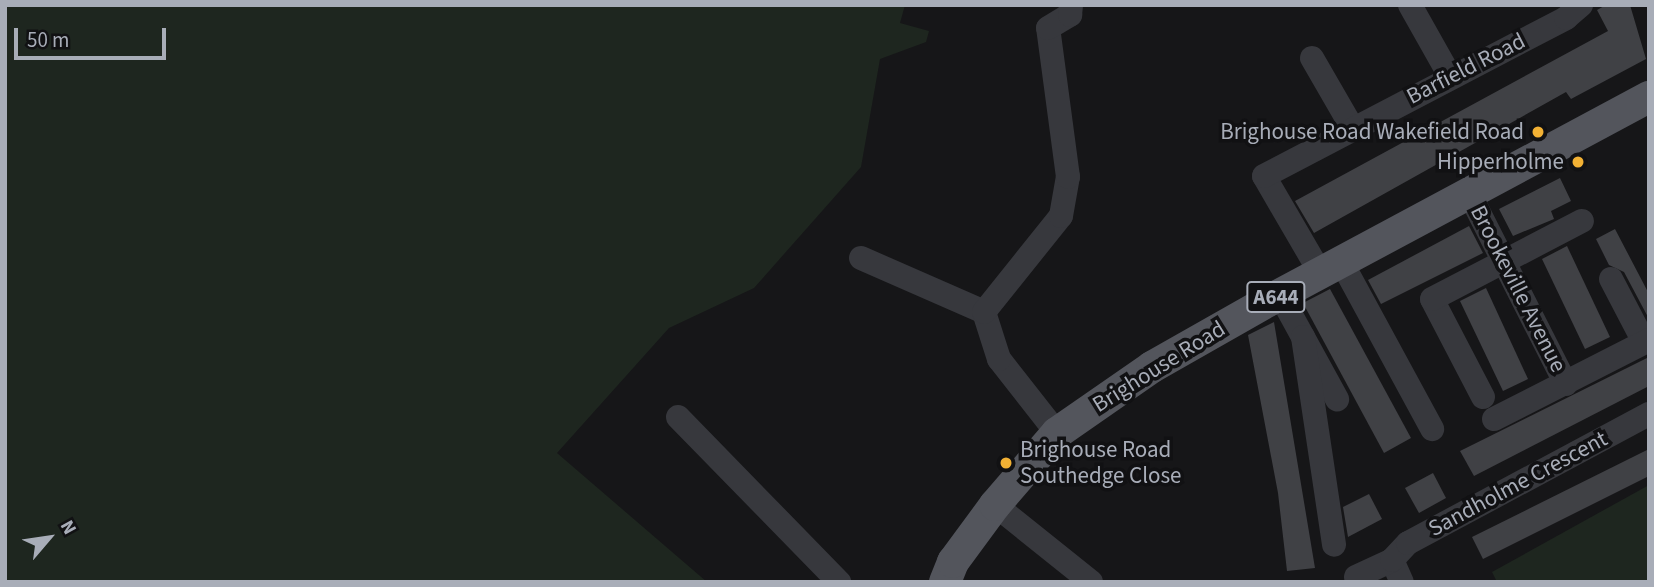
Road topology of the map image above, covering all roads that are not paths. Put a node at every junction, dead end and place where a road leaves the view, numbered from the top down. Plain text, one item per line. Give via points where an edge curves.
1 (1410, 5) edge
2 (1581, 5) edge
3 (1070, 10) edge
4 (1312, 58) dead end
5 (1450, 76) junction
6 (1649, 97) edge
7 (1353, 129) junction
8 (1470, 194) junction
9 (1582, 221) dead end
10 (861, 258) dead end
11 (1504, 262) junction
12 (1331, 269) junction
13 (1611, 279) dead end
14 (1280, 295) junction
15 (984, 312) junction
16 (1303, 337) junction
17 (1646, 341) edge
18 (1566, 384) junction
19 (1483, 397) dead end
20 (1337, 399) dead end
21 (1649, 414) edge
22 (678, 417) dead end
23 (1494, 419) dead end
24 (1432, 429) dead end
25 (1057, 433) junction
26 (995, 505) junction
27 (1334, 545) dead end
28 (1397, 571) edge
29 (1356, 577) dead end
30 (839, 582) edge
31 (945, 582) edge
32 (1091, 582) edge

1 - 5 street
2 - 5 street, Barfield Road via 1566,18
3 - 15 street via 1048,27 1068,177 1061,216
4 - 7 street
5 - 7 street, Barfield Road
6 - 8 main road, Brighouse Road / A644
7 - 12 street, Barfield Road via 1264,176
8 - 11 street, Brookeville Avenue
8 - 12 main road, Brighouse Road / A644
9 - 11 street
10 - 15 street
11 - 18 street, Brookeville Avenue
11 - 19 street via 1432,299
12 - 14 main road, Brighouse Road / A644
12 - 24 street
13 - 17 street
14 - 16 street
14 - 25 main road, Brighouse Road / A644 via 1152,367
15 - 25 street via 999,359
16 - 20 street
16 - 27 street
17 - 18 street
18 - 23 street
21 - 28 street, Sandholme Crescent via 1408,543
22 - 30 street
25 - 26 main road, Brighouse Road / A644
26 - 31 main road, Brighouse Road / A644 via 953,562
26 - 32 street
28 - 29 street, Sandholme Crescent

